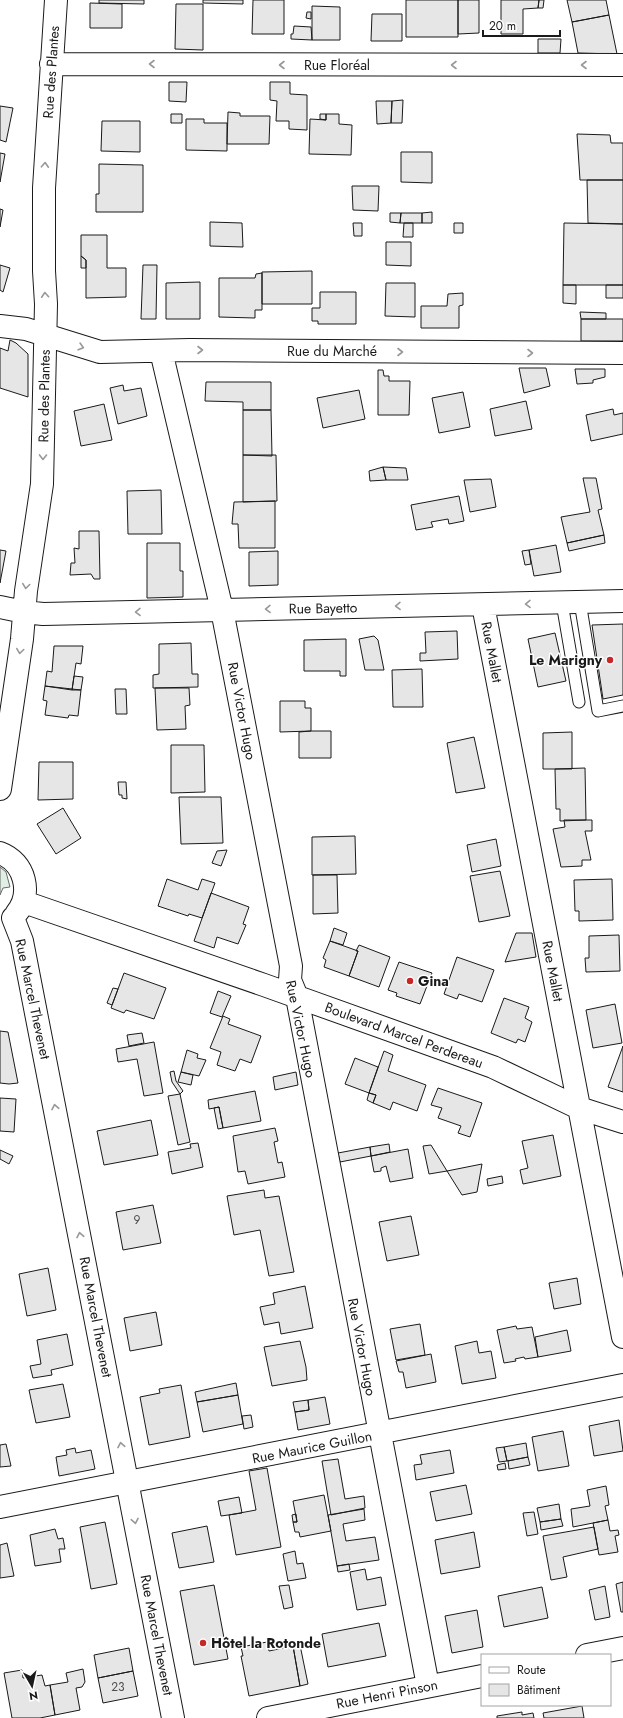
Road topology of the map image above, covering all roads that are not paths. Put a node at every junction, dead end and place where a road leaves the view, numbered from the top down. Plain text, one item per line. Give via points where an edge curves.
1 (56, 0) edge
2 (51, 64) junction
3 (623, 65) edge
4 (0, 326) edge
5 (44, 334) junction
6 (161, 351) junction
7 (623, 353) edge
8 (623, 601) edge
9 (571, 602) junction
10 (483, 605) junction
11 (0, 607) edge
12 (222, 610) junction
13 (24, 612) junction
14 (579, 702) dead end
15 (623, 706) edge
16 (0, 789) edge
17 (0, 853) edge
18 (12, 915) edge
19 (297, 997) junction
20 (579, 1108) junction
21 (623, 1122) edge
22 (623, 1337) edge
23 (623, 1385) edge
24 (379, 1433) junction
25 (128, 1483) junction
26 (0, 1507) edge
27 (623, 1648) edge
28 (591, 1654) edge
29 (481, 1676) edge
30 (428, 1686) junction
31 (174, 1718) edge
32 (268, 1718) edge

1 - 2 street, Rue des Plantes
3 -> 2 street, Rue Floréal
5 -> 2 street, Rue des Plantes via 44,188
4 - 5 street, Rue du Marché
5 -> 6 street, Rue du Marché via 100,352
5 -> 13 street, Rue des Plantes via 42,484
6 -> 7 street, Rue du Marché
6 - 12 street, Rue Victor Hugo
8 - 9 street, Rue Bayetto
9 -> 10 street, Rue Bayetto
9 - 14 lane
9 - 15 lane via 598,711
10 -> 12 street, Rue Bayetto
10 - 20 street, Rue Mallet
11 - 13 street, Rue Bayetto
12 -> 13 street, Rue Bayetto via 43,614
12 - 19 street, Rue Victor Hugo via 290,966 290,980
13 -> 16 street, Rue des Plantes
17 - 18 street via 12,859 20,868 24,879 26,890
18 - 19 street, Boulevard Marcel Perdereau
25 -> 18 street, Rue Marcel Thevenet via 22,941
19 - 20 street, Boulevard Marcel Perdereau via 493,1067
19 - 24 street, Rue Victor Hugo
20 - 21 street, Boulevard Marcel Perdereau
20 - 22 street, Rue Mallet
23 - 24 street, Rue Maurice Guillon
24 - 25 street, Rue Maurice Guillon
24 - 30 street, Rue Victor Hugo
25 - 26 street, Rue Maurice Guillon
25 -> 31 street, Rue Marcel Thevenet
27 - 28 street
29 - 30 street, Rue Henri Pinson
30 - 32 street, Rue Henri Pinson

